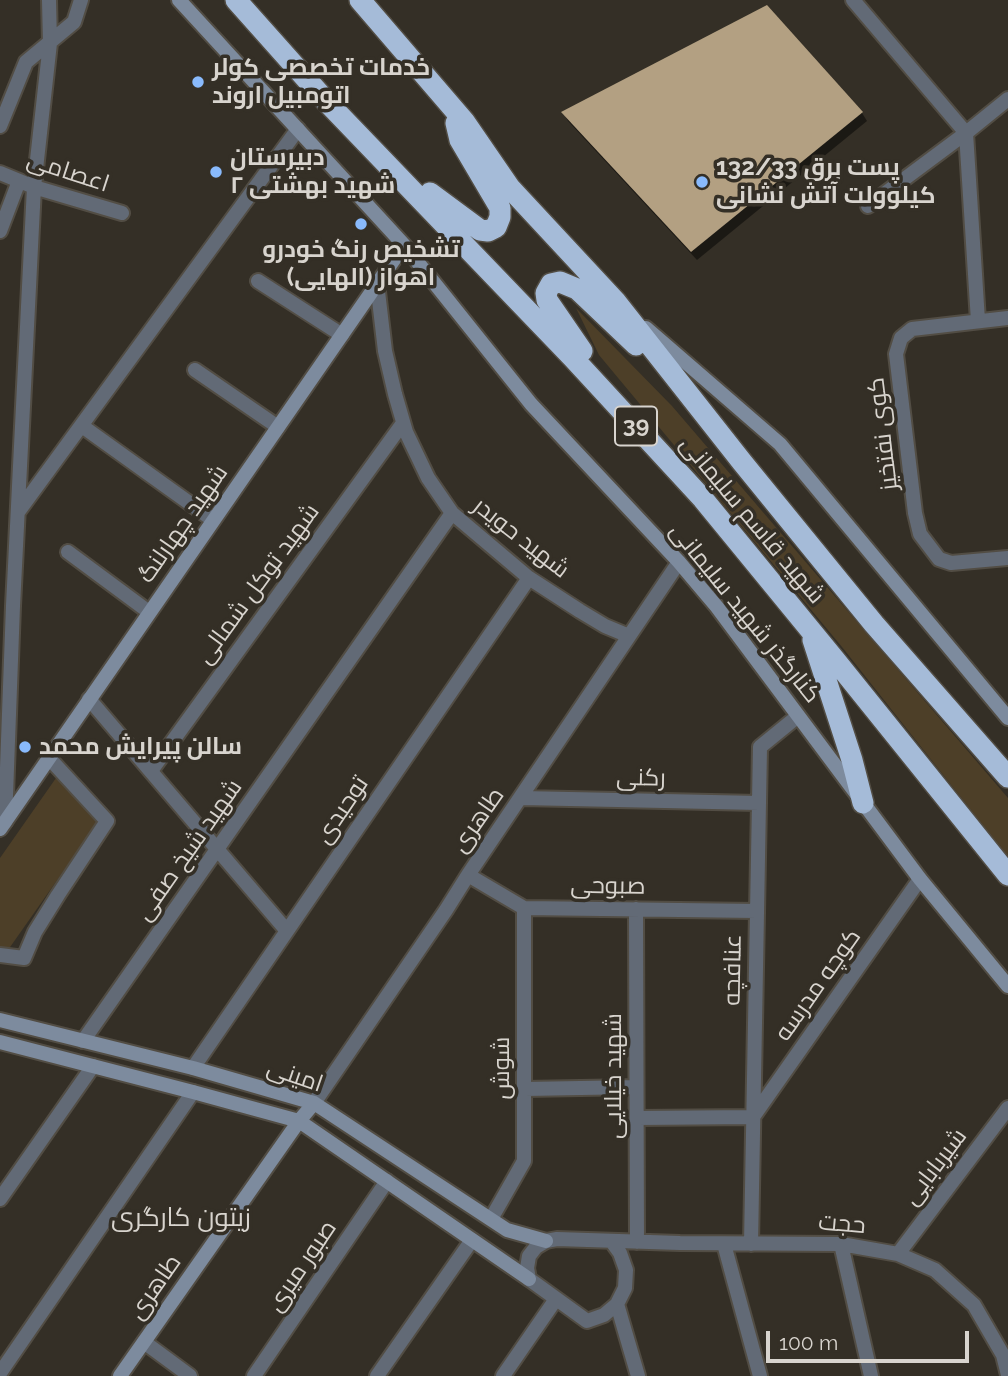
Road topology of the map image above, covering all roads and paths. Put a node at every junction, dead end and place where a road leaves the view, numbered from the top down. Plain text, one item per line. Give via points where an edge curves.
1 (49, 0) edge
2 (80, 0) edge
3 (179, 0) edge
4 (236, 0) edge
5 (360, 0) edge
6 (853, 0) edge
7 (50, 43) junction
8 (1008, 99) edge
9 (451, 105) junction
10 (0, 126) edge
11 (298, 129) junction
12 (966, 133) junction
13 (358, 134) junction
14 (0, 173) edge
15 (19, 181) junction
16 (34, 187) junction
17 (868, 206) dead end
18 (122, 213) dead end
19 (0, 231) edge
20 (404, 245) junction
21 (258, 281) dead end
22 (377, 284) junction
23 (616, 302) junction
24 (1008, 318) edge
25 (978, 321) junction
26 (342, 335) junction
27 (195, 370) dead end
28 (686, 392) junction
29 (624, 413) junction
30 (403, 423) junction
31 (82, 426) junction
32 (278, 427) junction
33 (18, 513) junction
34 (452, 513) junction
35 (213, 520) junction
36 (68, 552) dead end
37 (1008, 558) edge
38 (680, 562) junction
39 (529, 578) junction
40 (7, 604) edge
41 (149, 612) junction
42 (809, 628) junction
43 (629, 636) junction
44 (89, 699) junction
45 (798, 716) junction
46 (1008, 718) edge
47 (49, 758) junction
48 (150, 771) junction
49 (1008, 777) edge
50 (522, 797) junction
51 (759, 803) junction
52 (863, 803) junction
53 (2, 825) edge
54 (217, 849) junction
55 (468, 875) junction
56 (1008, 875) edge
57 (920, 879) junction
58 (524, 908) junction
59 (636, 909) junction
60 (757, 911) junction
61 (287, 931) junction
62 (0, 955) edge
63 (1008, 986) edge
64 (0, 1020) edge
65 (83, 1041) junction
66 (0, 1042) edge
67 (93, 1066) junction
68 (193, 1069) junction
69 (636, 1087) junction
70 (525, 1089) junction
71 (193, 1092) junction
72 (314, 1102) junction
73 (1007, 1111) edge
74 (753, 1117) junction
75 (637, 1118) junction
76 (299, 1121) junction
77 (402, 1160) junction
78 (387, 1181) junction
79 (0, 1199) edge
80 (491, 1219) junction
81 (472, 1240) junction
82 (546, 1241) junction
83 (612, 1242) junction
84 (637, 1242) junction
85 (724, 1244) junction
86 (751, 1244) junction
87 (841, 1244) junction
88 (898, 1254) junction
89 (529, 1279) junction
90 (556, 1299) junction
91 (617, 1304) junction
92 (144, 1342) junction
93 (0, 1373) edge
94 (1008, 1375) edge
95 (120, 1376) edge
96 (190, 1376) edge
97 (254, 1376) edge
98 (377, 1376) edge
99 (503, 1376) edge
100 (638, 1376) edge
101 (760, 1376) edge
102 (872, 1376) edge

1 - 7 street
2 - 7 street via 74,22
3 - 11 street, کنارگذر شهید سلیمانی
4 - 13 highway, شهید قاسم سلیمانی / 39
5 - 9 highway, شهید قاسم سلیمانی / 39
6 - 12 street
7 - 10 street via 26,62
7 - 16 street
8 - 12 street
9 - 13 highway via 460,140 500,208 496,227 488,231 441,202
9 - 23 highway, شهید قاسم سلیمانی / 39 via 510,188
11 - 20 street, کنارگذر شهید سلیمانی
11 - 31 street
12 - 17 street
12 - 25 street
13 - 29 highway, شهید قاسم سلیمانی / 39
14 - 15 street, اعصامی
15 - 16 street, اعصامی
15 - 19 street
16 - 18 street, اعصامی
16 - 33 street
20 - 22 street, شهید چهارلنگ
20 - 38 street, کنارگذر شهید سلیمانی via 531,404
21 - 26 street
22 - 26 street, شهید چهارلنگ
22 - 30 street, شهید حویدر
23 - 28 highway, شهید قاسم سلیمانی / 39
23 - 46 street via 780,444
24 - 25 street, کوی نفتخیز
25 - 37 street, کوی نفتخیز via 912,329 901,338 896,354 915,513 920,534 939,559 951,563
26 - 32 street, شهید چهارلنگ
27 - 32 street
28 - 29 highway via 577,289 560,282 551,284 547,300
28 - 49 highway, شهید قاسم سلیمانی / 39 via 874,624
29 - 42 highway, شهید قاسم سلیمانی / 39 via 703,499
30 - 34 street, شهید حویدر
30 - 48 street, شهید توکل شمالی
31 - 33 street
31 - 35 street
32 - 35 street, شهید چهارلنگ
33 - 40 street
34 - 39 street, شهید حویدر
34 - 54 street, شهید شیخ صفی
35 - 41 street, شهید چهارلنگ
36 - 41 street
38 - 43 street, طاهری
38 - 45 street, کنارگذر شهید سلیمانی
39 - 43 street, شهید حویدر
39 - 61 street, توحیدی
40 - 53 street
41 - 44 street, شهید چهارلنگ
42 - 52 highway
42 - 56 highway, شهید قاسم سلیمانی / 39
43 - 50 street, طاهری
44 - 47 street, شهید چهارلنگ
44 - 48 street
45 - 51 street, عنافچه via 760,747
45 - 52 street, کنارگذر شهید سلیمانی
47 - 53 street, شهید چهارلنگ
47 - 62 street via 107,821 35,932 24,958
48 - 54 street
50 - 51 street, رکنی
50 - 55 street, طاهری
51 - 60 street, عنافچه
52 - 57 street, کنارگذر شهید سلیمانی
54 - 61 street
54 - 65 street, شهید شیخ صفی
55 - 58 street, صبوحی
55 - 72 street, طاهری
57 - 63 street, کنارگذر شهید سلیمانی
57 - 74 street, کوچه مدرسه
58 - 59 street, صبوحی
58 - 70 street, شوش
59 - 60 street, صبوحی
59 - 69 street, شهید خیلایی
60 - 74 street, عنافچه
61 - 68 street, توحیدی
64 - 65 street, امینی
65 - 68 street, امینی
66 - 67 street, امینی
67 - 71 street, امینی
67 - 79 street
68 - 72 street, امینی
69 - 70 street
69 - 75 street, شهید خیلایی
70 - 80 street, شوش via 524,1161
71 - 76 street, امینی
71 - 93 street
72 - 76 street, طاهری
72 - 77 street, امینی
73 - 88 street, شیربابایی
74 - 75 street
74 - 86 street, عنافچه
75 - 84 street, شهید خیلایی
76 - 78 street, امینی
76 - 92 street, طاهری
77 - 78 street
77 - 80 street, امینی
78 - 81 street, امینی
78 - 97 street, صبور میری
80 - 82 street, امینی via 507,1230
81 - 89 street, امینی
81 - 98 street
82 - 83 street
82 - 89 street via 529,1256
83 - 84 street, حجت
83 - 91 street via 626,1270 625,1288
84 - 85 street, حجت
85 - 86 street, حجت
85 - 101 street
86 - 87 street, حجت
87 - 88 street, حجت
87 - 102 street
88 - 94 street, حجت via 935,1270 974,1305 1003,1355
89 - 90 street
90 - 91 street via 587,1321
90 - 99 street
91 - 100 street
92 - 95 street, طاهری
92 - 96 street

